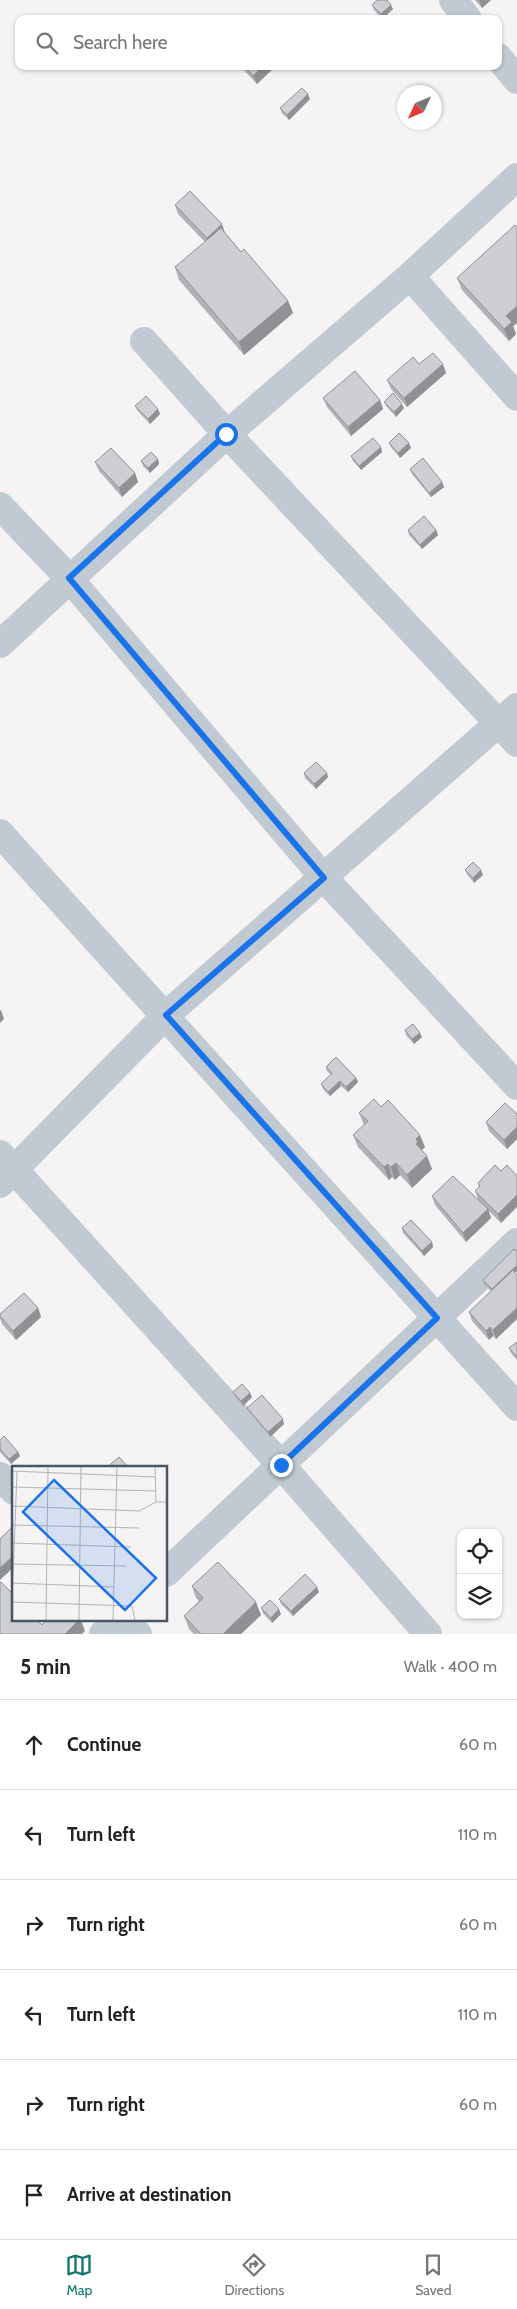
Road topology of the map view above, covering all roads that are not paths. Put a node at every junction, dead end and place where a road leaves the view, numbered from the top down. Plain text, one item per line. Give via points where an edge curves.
1 (453, 0) edge
2 (465, 15) edge
3 (502, 62) edge
4 (517, 80) edge
5 (517, 177) edge
6 (410, 276) junction
7 (144, 341) dead end
8 (517, 397) edge
9 (226, 434) junction
10 (0, 506) edge
11 (69, 578) junction
12 (0, 644) edge
13 (511, 724) edge
14 (0, 834) edge
15 (324, 878) junction
16 (166, 1015) junction
17 (517, 1086) edge
18 (5, 1169) edge
19 (517, 1242) edge
20 (437, 1318) junction
21 (517, 1407) edge
22 (281, 1465) junction
23 (0, 1476) edge
24 (12, 1489) edge
25 (168, 1572) edge
26 (115, 1622) edge
27 (128, 1622) edge
28 (103, 1634) edge
29 (138, 1634) edge
30 (428, 1634) edge

1 - 2 street
3 - 4 street
5 - 6 street
6 - 8 street
6 - 9 street
7 - 9 street
9 - 11 street
9 - 13 street
10 - 11 street
11 - 12 street
11 - 15 street
13 - 15 street
14 - 16 street
15 - 16 street
15 - 17 street
16 - 18 street
16 - 20 street
18 - 22 street
19 - 20 street
20 - 21 street
20 - 22 street
22 - 25 street
22 - 30 street
23 - 24 street
26 - 28 street
27 - 29 street

